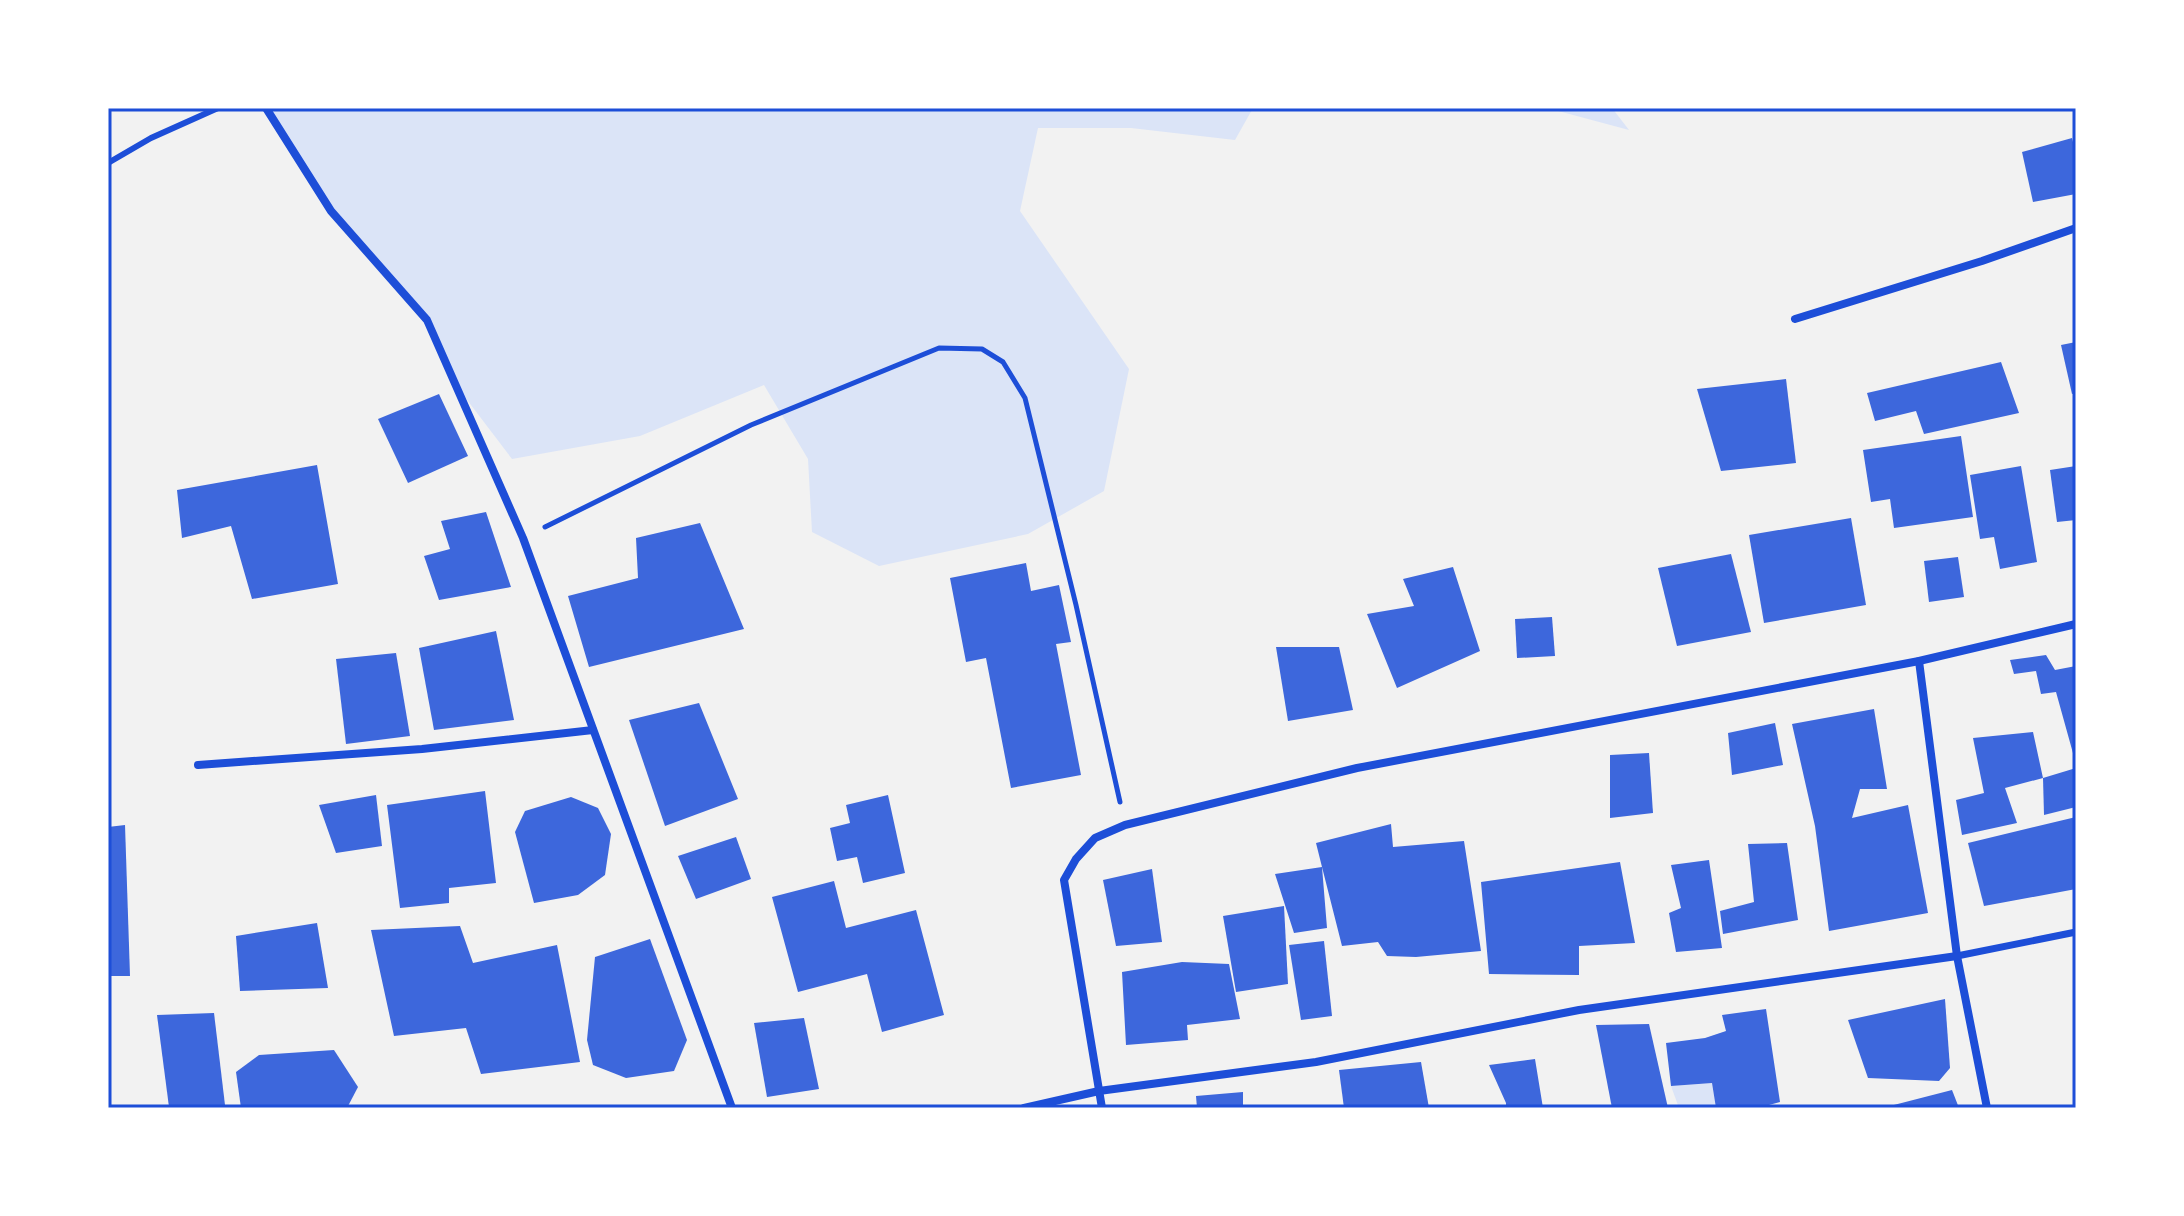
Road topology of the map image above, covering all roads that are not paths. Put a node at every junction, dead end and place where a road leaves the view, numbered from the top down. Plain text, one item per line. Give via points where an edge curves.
1 (218, 108) edge
2 (266, 108) edge
3 (108, 163) edge
4 (2076, 228) edge
5 (1795, 319) dead end
6 (2076, 624) edge
7 (1919, 661) junction
8 (593, 730) junction
9 (198, 765) dead end
10 (2076, 932) edge
11 (1957, 956) junction
12 (1099, 1091) junction
13 (732, 1108) edge
14 (1024, 1108) edge
15 (1102, 1108) edge
16 (1987, 1108) edge

1 - 3 lane
2 - 8 street via 331,211 427,320 523,538
4 - 5 street
6 - 7 street
7 - 11 street
7 - 12 street via 1357,768 1125,825 1095,838 1064,880
8 - 9 street
8 - 13 street
10 - 11 street
11 - 12 street via 1579,1010 1316,1062
11 - 16 street
12 - 14 street
12 - 15 street

